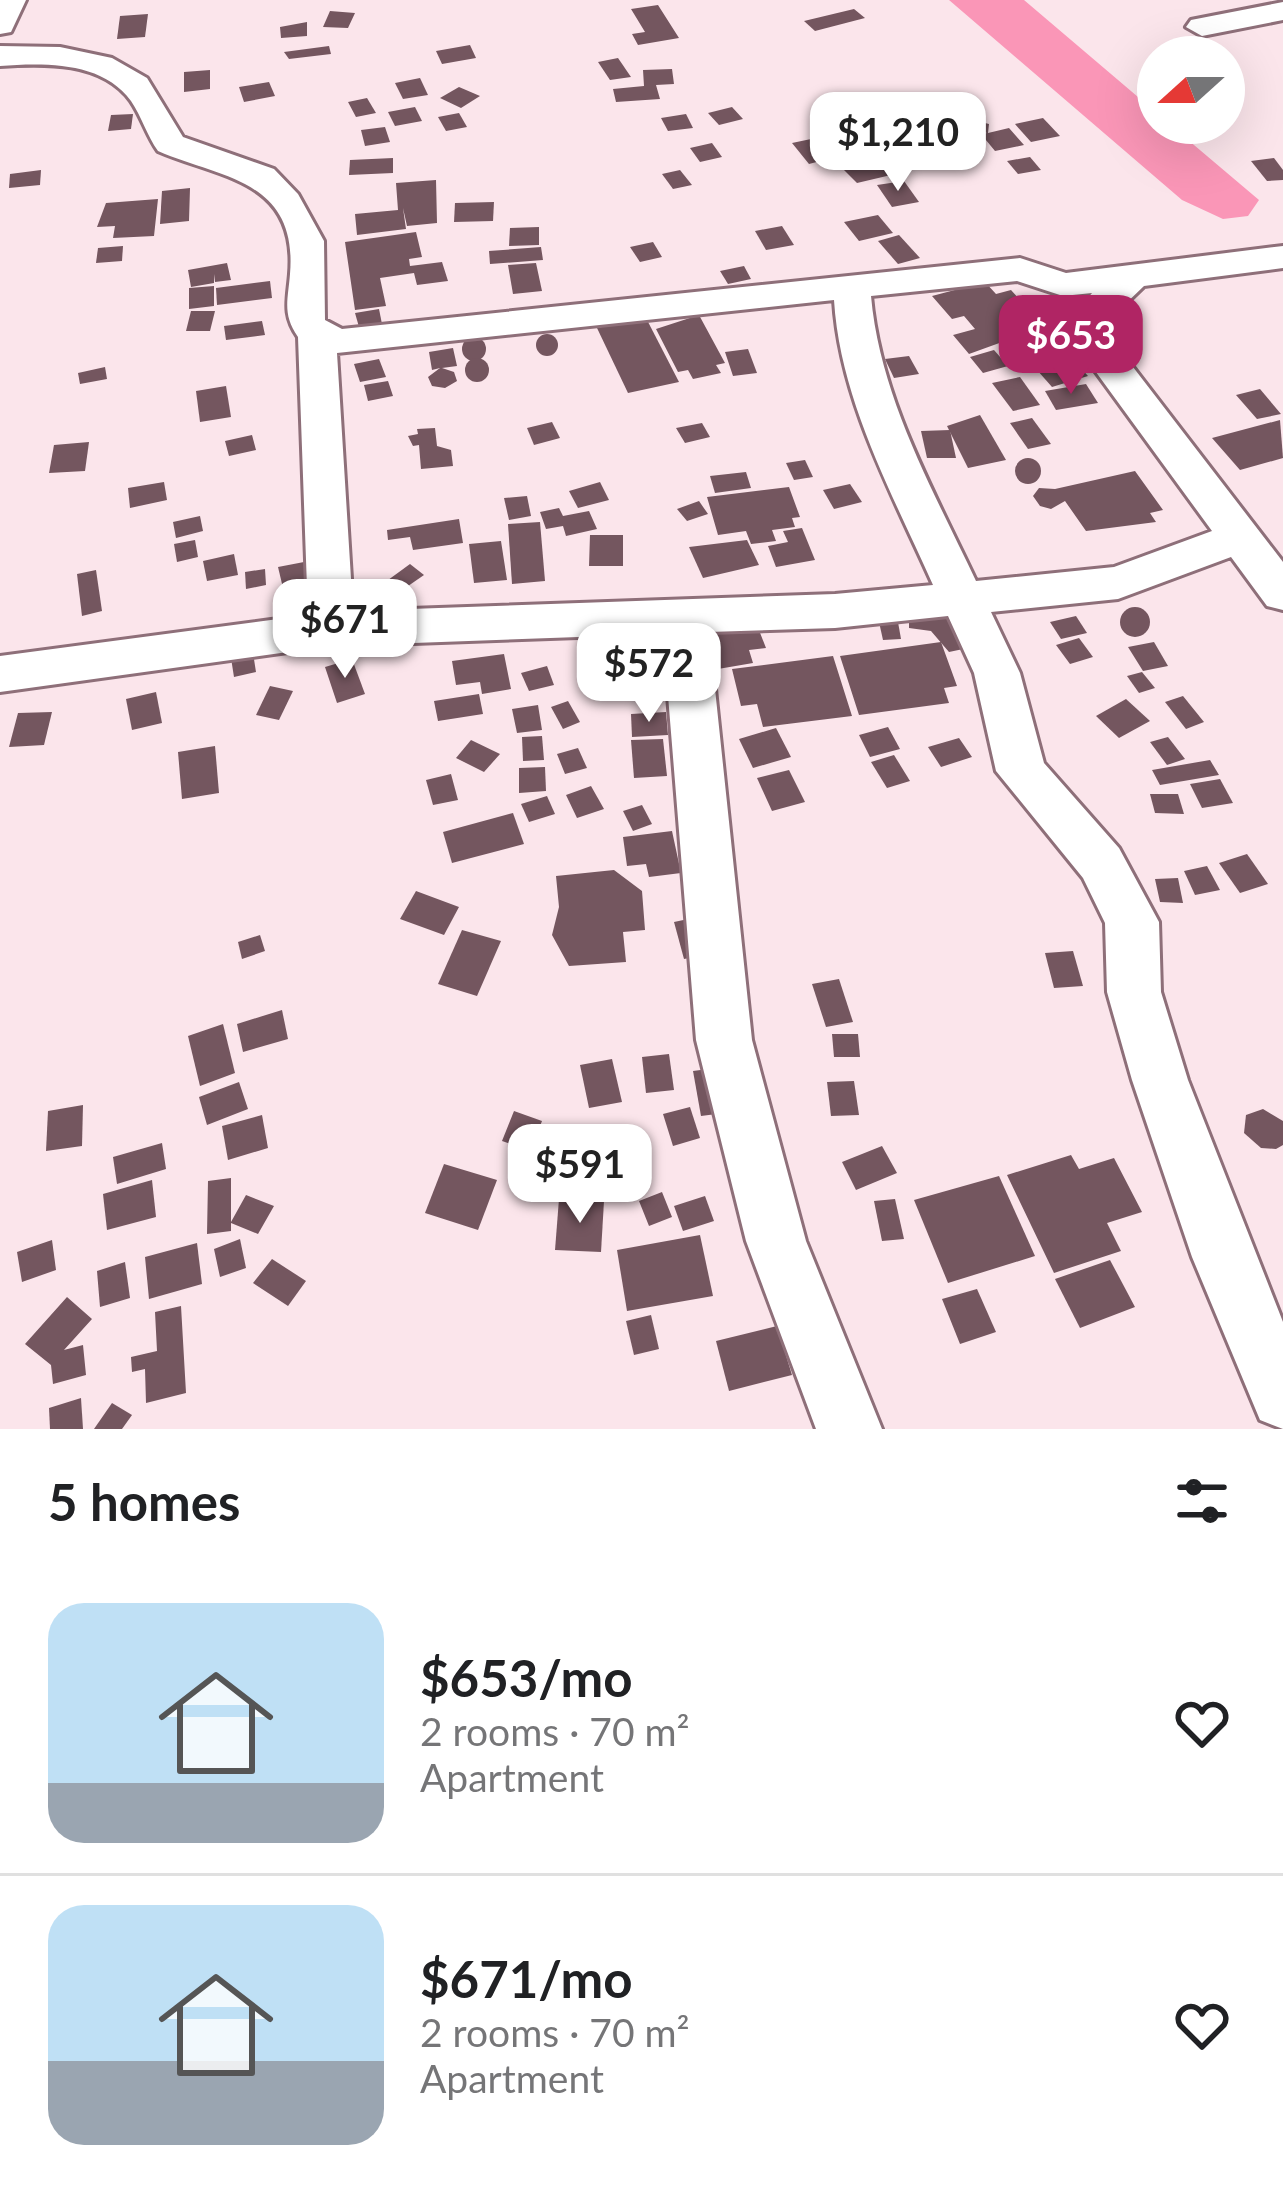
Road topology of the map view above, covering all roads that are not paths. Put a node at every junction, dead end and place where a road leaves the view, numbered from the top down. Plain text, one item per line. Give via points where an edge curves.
1 (11, 0) edge
2 (1283, 11) edge
3 (0, 25) edge
4 (1202, 27) dead end
5 (0, 56) edge
6 (1283, 257) edge
7 (1133, 276) junction
8 (852, 289) junction
9 (317, 336) junction
10 (1239, 537) junction
11 (1283, 594) edge
12 (962, 595) junction
13 (685, 620) junction
14 (331, 629) junction
15 (0, 674) edge
16 (1283, 1397) edge
17 (849, 1429) edge

1 - 3 street
2 - 4 street
5 - 9 street via 89,62 147,99 170,143 259,173 301,230 309,258 303,317
6 - 7 street
7 - 8 street via 1063,286 1020,269
7 - 10 street via 1098,308 1094,342
8 - 9 street via 340,341
8 - 12 street via 856,345 896,455
9 - 14 street
10 - 11 street
10 - 12 street via 1118,583
12 - 13 street
12 - 16 street via 997,673 1021,771 1101,863 1132,922 1134,992 1160,1080
13 - 14 street
13 - 17 street via 724,1040 776,1241
14 - 15 street

